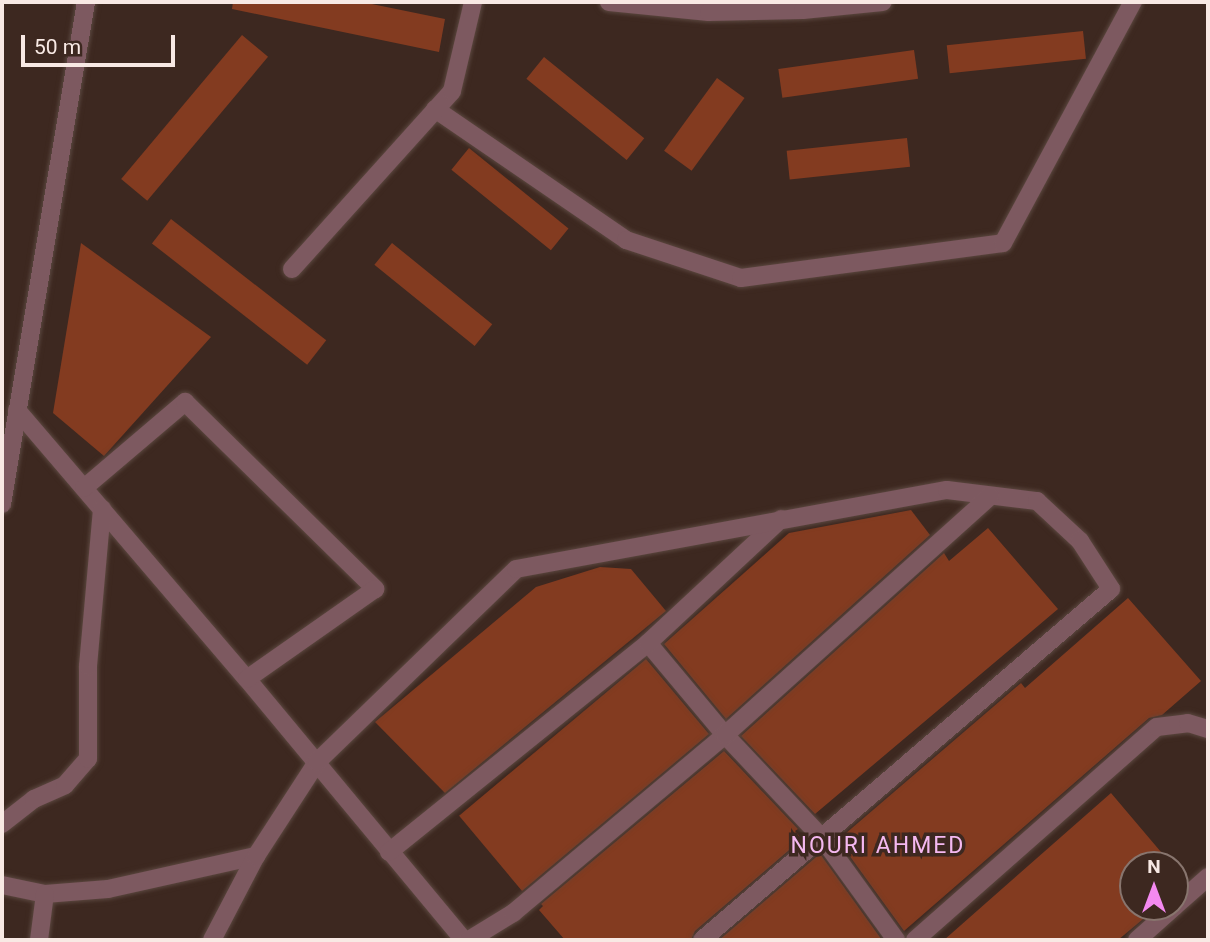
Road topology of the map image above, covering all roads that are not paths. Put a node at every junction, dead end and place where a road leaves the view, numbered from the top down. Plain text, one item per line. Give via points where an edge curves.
1 (86, 2) edge
2 (473, 2) edge
3 (609, 2) edge
4 (883, 2) edge
5 (1133, 2) edge
6 (435, 109) junction
7 (292, 269) dead end
8 (17, 410) junction
9 (4, 479) edge
10 (84, 488) junction
11 (990, 496) junction
12 (2, 504) edge
13 (102, 509) junction
14 (781, 519) junction
15 (648, 643) junction
16 (247, 678) junction
17 (1208, 729) edge
18 (725, 735) junction
19 (317, 762) junction
20 (2, 824) edge
21 (823, 839) junction
22 (390, 852) junction
23 (256, 856) junction
24 (1208, 877) edge
25 (2, 886) edge
26 (45, 894) junction
27 (1189, 894) edge
28 (1159, 921) edge
29 (39, 940) edge
30 (212, 940) edge
31 (466, 940) edge
32 (702, 940) edge
33 (896, 940) edge
34 (915, 940) edge
35 (1137, 940) edge

1 - 8 street
2 - 6 street via 452,90
3 - 4 street via 756,12
5 - 6 street via 1003,243 741,278 626,240
6 - 7 street
8 - 9 street
8 - 10 street
9 - 12 street
10 - 13 street
10 - 16 street via 185,402 374,589
11 - 14 street via 947,490
11 - 18 street
11 - 21 street via 1037,501 1080,541 1111,589
13 - 16 street
13 - 20 street via 88,666 88,760 65,785 34,799
14 - 15 street
14 - 19 street via 516,569
15 - 18 street
15 - 22 street
16 - 19 street
17 - 34 street via 1188,723 1157,727
18 - 21 street
18 - 31 street via 513,913
19 - 22 street
19 - 23 street
21 - 32 street
21 - 33 street
22 - 31 street
23 - 26 street via 108,890
23 - 30 street
24 - 27 street
25 - 26 street
26 - 29 street
28 - 35 street

